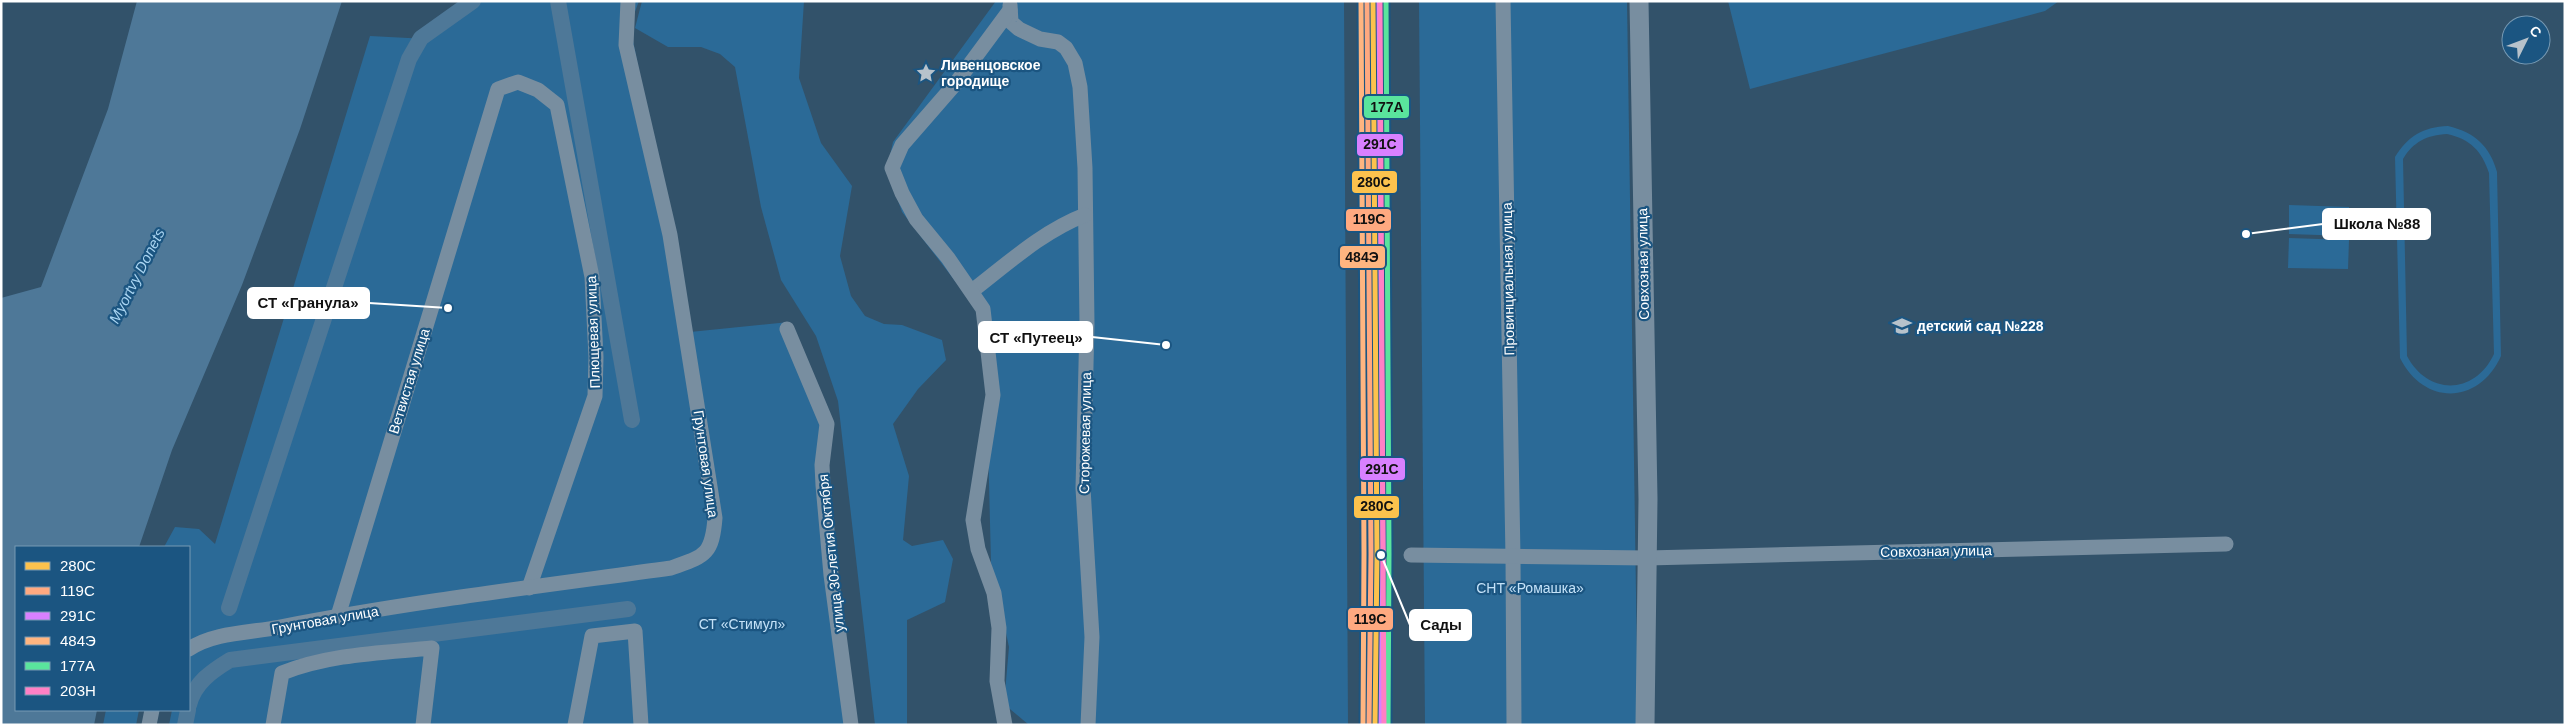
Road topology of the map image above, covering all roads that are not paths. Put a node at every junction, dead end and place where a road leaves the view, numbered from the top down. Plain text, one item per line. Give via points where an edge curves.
1 (628, 1) edge
2 (1503, 1) edge
3 (1639, 1) edge
4 (1010, 6) edge
5 (498, 89) joint
6 (1085, 215) junction
7 (972, 291) junction
8 (787, 329) dead end
9 (2226, 544) dead end
10 (1411, 555) dead end
11 (1513, 557) junction
12 (1646, 558) junction
13 (529, 588) junction
14 (338, 616) junction
15 (190, 648) edge
16 (152, 711) edge
17 (1004, 720) edge
18 (149, 725) edge
19 (273, 725) edge
20 (423, 725) edge
21 (575, 725) edge
22 (641, 725) edge
23 (851, 725) edge
24 (1016, 725) edge
25 (1088, 725) edge
26 (1514, 725) edge
27 (1645, 725) edge

1 - 13 street, Грунтовая улица via 626,45 670,235 715,518 714,540 704,556 671,568
2 - 11 street, Провинциальная улица
3 - 12 street, Совхозная улица via 1648,499
4 - 6 street, Сторожевая улица via 1011,22 1019,29 1040,39 1058,42 1072,54 1080,87
4 - 7 street via 956,83 902,145 892,168 916,219
5 - 13 street, Плющевая улица via 518,82 538,90 557,105 592,277 595,396
5 - 14 street, Ветвистая улица
6 - 7 street via 1034,244
6 - 25 street, Сторожевая улица via 1087,324 1083,488 1092,637
7 - 17 street via 983,309 992,395 973,520 978,549 994,593 999,628 997,681
8 - 23 street, улица 30-летия Октября via 827,424 823,485
9 - 12 street, Совхозная улица
10 - 11 street
11 - 12 street
11 - 26 street, Провинциальная улица
12 - 27 street, Совхозная улица
13 - 14 street, Грунтовая улица
14 - 15 street, Грунтовая улица via 221,636
16 - 18 street
17 - 24 street
19 - 20 street via 282,672 303,664 342,657 432,648
21 - 22 street via 592,636 635,631

